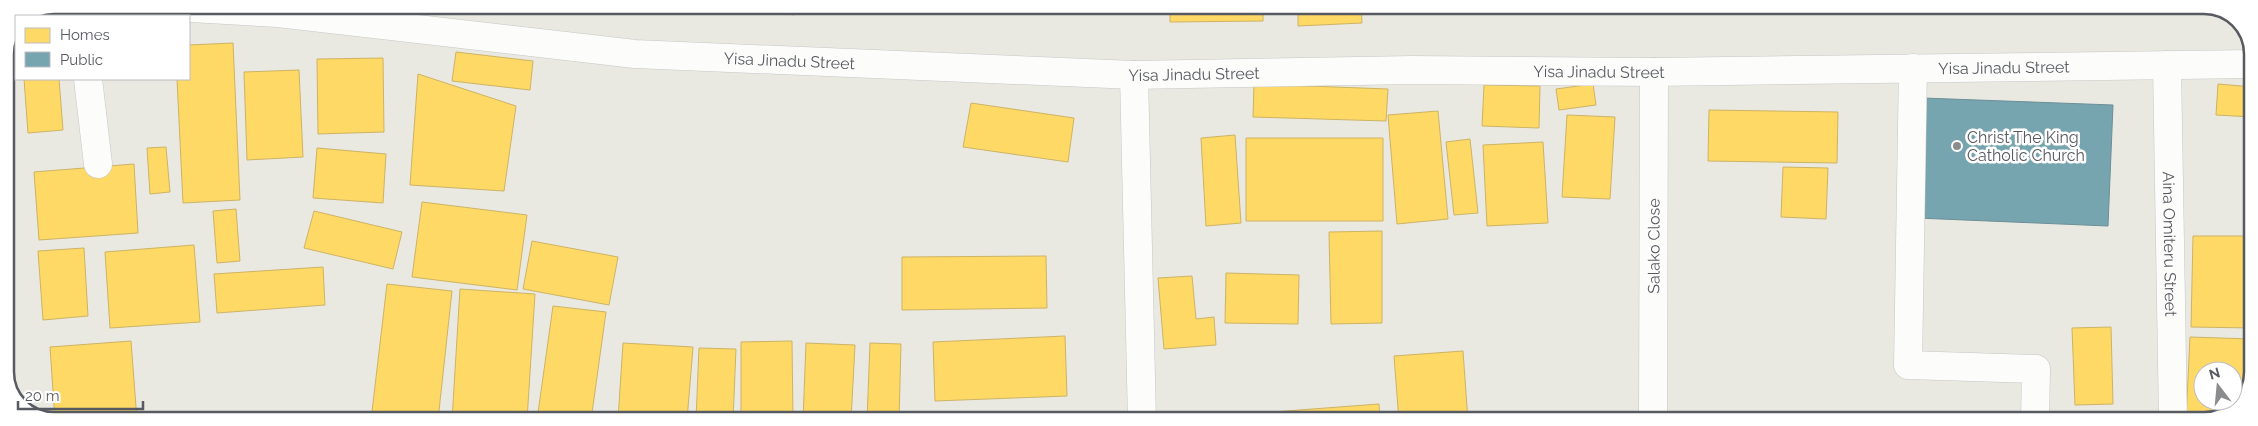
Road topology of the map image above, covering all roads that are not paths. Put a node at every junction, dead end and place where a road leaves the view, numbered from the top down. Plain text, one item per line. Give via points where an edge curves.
1 (287, 14) edge
2 (2244, 64) edge
3 (2166, 66) junction
4 (1913, 68) junction
5 (1654, 72) junction
6 (1134, 75) junction
7 (88, 80) edge
8 (98, 164) dead end
9 (1142, 412) edge
10 (1653, 412) edge
11 (2035, 412) edge
12 (2172, 412) edge

1 - 6 street, Yisa Jinadu Street via 635,54
2 - 3 street, Yisa Jinadu Street
3 - 4 street, Yisa Jinadu Street
3 - 12 street, Aina Omiteru Street
4 - 5 street, Yisa Jinadu Street
4 - 11 street via 1908,365 2036,369
5 - 6 street, Yisa Jinadu Street via 1413,70
5 - 10 street, Salako Close
6 - 9 street
7 - 8 street

